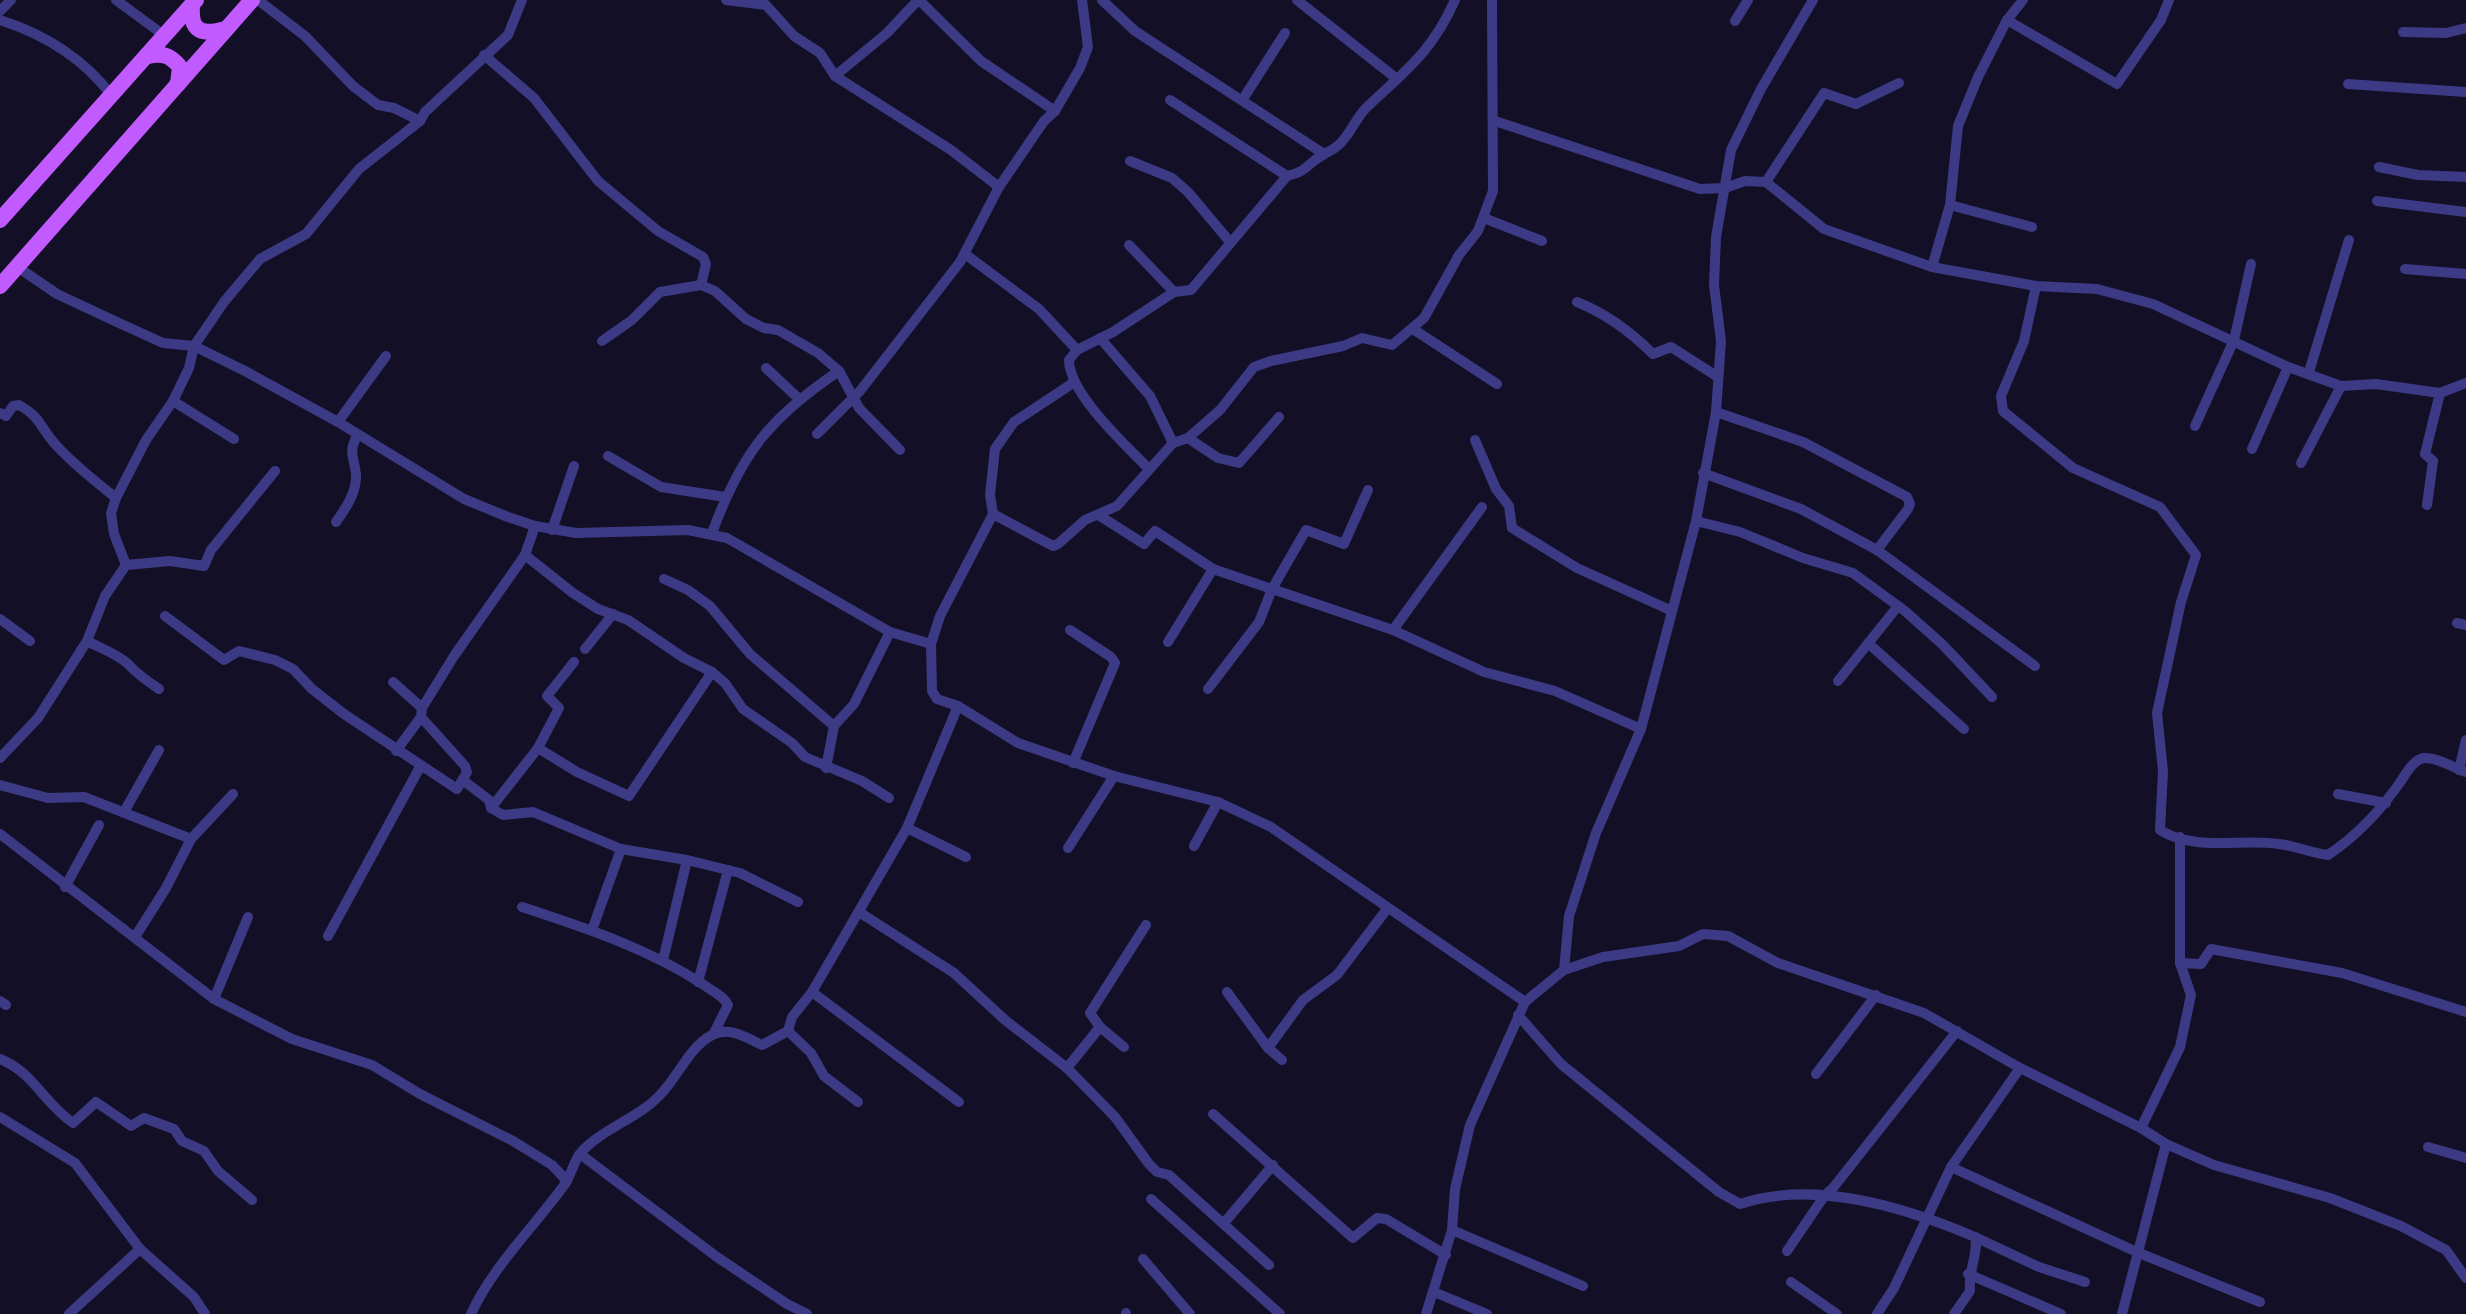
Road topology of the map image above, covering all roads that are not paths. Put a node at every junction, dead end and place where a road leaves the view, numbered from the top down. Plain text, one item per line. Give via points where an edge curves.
1 (11, 0) edge
2 (116, 0) edge
3 (252, 0) edge
4 (258, 0) edge
5 (522, 0) edge
6 (726, 0) edge
7 (919, 0) edge
8 (1082, 0) edge
9 (1102, 0) edge
10 (1297, 0) edge
11 (1455, 0) edge
12 (1492, 0) edge
13 (1748, 0) edge
14 (1814, 0) edge
15 (2023, 0) edge
16 (2169, 0) edge
17 (194, 3) edge
18 (0, 11) edge
19 (0, 19) edge
20 (2007, 20) junction
21 (1735, 21) dead end
22 (2466, 28) edge
23 (226, 29) junction
24 (2403, 32) dead end
25 (1285, 33) dead end
26 (165, 36) junction
27 (484, 55) junction
28 (148, 56) junction
29 (835, 76) junction
30 (1397, 79) junction
31 (178, 83) junction
32 (1899, 83) dead end
33 (2348, 84) dead end
34 (2466, 92) edge
35 (112, 96) junction
36 (1243, 99) junction
37 (1170, 100) dead end
38 (1055, 111) junction
39 (420, 121) junction
40 (1494, 121) junction
41 (1324, 154) junction
42 (1130, 161) dead end
43 (2379, 167) dead end
44 (1287, 176) junction
45 (2466, 177) edge
46 (1766, 182) junction
47 (999, 187) junction
48 (1725, 188) junction
49 (2376, 201) dead end
50 (1950, 205) junction
51 (2466, 212) edge
52 (1484, 218) junction
53 (0, 220) edge
54 (2032, 227) dead end
55 (2349, 240) dead end
56 (1542, 241) dead end
57 (1230, 242) junction
58 (1129, 245) dead end
59 (965, 254) junction
60 (2251, 264) dead end
61 (16, 266) junction
62 (1932, 267) junction
63 (2405, 270) dead end
64 (2466, 274) edge
65 (701, 285) junction
66 (0, 286) edge
67 (2036, 286) junction
68 (1174, 292) junction
69 (1577, 302) dead end
70 (1413, 329) junction
71 (1100, 338) junction
72 (602, 341) dead end
73 (2234, 341) junction
74 (194, 346) junction
75 (1077, 350) junction
76 (386, 356) dead end
77 (2288, 367) junction
78 (766, 368) dead end
79 (839, 371) junction
80 (2309, 372) junction
81 (1718, 377) junction
82 (1073, 383) junction
83 (2466, 383) edge
84 (1497, 384) dead end
85 (2342, 386) junction
86 (2440, 393) junction
87 (798, 398) junction
88 (853, 398) junction
89 (173, 401) junction
90 (1716, 412) junction
91 (0, 413) edge
92 (1279, 417) dead end
93 (338, 422) junction
94 (2195, 426) dead end
95 (817, 434) dead end
96 (357, 436) junction
97 (1188, 438) junction
98 (234, 439) dead end
99 (1475, 440) dead end
100 (1173, 443) junction
101 (2252, 449) dead end
102 (900, 450) dead end
103 (608, 456) dead end
104 (2301, 463) dead end
105 (574, 466) dead end
106 (1148, 468) junction
107 (275, 471) dead end
108 (1703, 473) junction
109 (1368, 490) dead end
110 (116, 498) junction
111 (725, 498) junction
112 (2427, 505) dead end
113 (1482, 507) dead end
114 (993, 514) junction
115 (1100, 516) junction
116 (1696, 521) junction
117 (336, 522) dead end
118 (535, 526) junction
119 (552, 530) junction
120 (712, 533) junction
121 (1877, 550) junction
122 (525, 555) junction
123 (127, 565) junction
124 (1213, 569) junction
125 (663, 579) dead end
126 (1272, 589) junction
127 (1898, 606) junction
128 (1670, 610) junction
129 (613, 614) junction
130 (165, 616) dead end
131 (0, 619) edge
132 (1394, 630) junction
133 (1070, 631) dead end
134 (890, 632) junction
135 (88, 641) junction
136 (30, 642) dead end
137 (1168, 642) dead end
138 (1868, 643) junction
139 (931, 644) junction
140 (585, 649) dead end
141 (574, 662) dead end
142 (2035, 666) dead end
143 (712, 671) junction
144 (1838, 681) dead end
145 (393, 682) dead end
146 (159, 689) dead end
147 (1208, 689) dead end
148 (1992, 697) dead end
149 (958, 706) junction
150 (421, 712) junction
151 (834, 726) junction
152 (1641, 729) junction
153 (1964, 729) dead end
154 (2466, 740) edge
155 (538, 748) junction
156 (159, 750) dead end
157 (396, 751) junction
158 (0, 758) edge
159 (1073, 763) junction
160 (420, 767) junction
161 (826, 768) junction
162 (2462, 771) edge
163 (1114, 776) junction
164 (464, 781) junction
165 (0, 785) edge
166 (233, 794) dead end
167 (2338, 794) dead end
168 (890, 798) dead end
169 (1218, 802) junction
170 (2386, 803) junction
171 (491, 808) junction
172 (124, 811) junction
173 (99, 825) dead end
174 (906, 828) junction
175 (0, 834) edge
176 (2180, 837) junction
177 (191, 839) junction
178 (1195, 846) dead end
179 (1068, 848) dead end
180 (621, 849) junction
181 (966, 857) dead end
182 (687, 860) junction
183 (728, 870) junction
184 (65, 887) junction
185 (798, 902) dead end
186 (522, 907) dead end
187 (1387, 909) junction
188 (859, 912) junction
189 (248, 917) dead end
190 (1146, 925) dead end
191 (592, 930) junction
192 (328, 936) dead end
193 (135, 937) junction
194 (663, 960) junction
195 (2180, 963) junction
196 (1564, 970) junction
197 (698, 982) junction
198 (812, 992) junction
199 (1227, 992) dead end
200 (1876, 995) junction
201 (214, 999) junction
202 (1525, 1002) junction
203 (2466, 1012) edge
204 (1518, 1015) junction
205 (1100, 1027) junction
206 (788, 1031) junction
207 (1956, 1031) junction
208 (714, 1033) junction
209 (1124, 1047) dead end
210 (1268, 1048) junction
211 (0, 1059) edge
212 (1282, 1060) dead end
213 (1067, 1068) junction
214 (2020, 1068) junction
215 (1816, 1074) dead end
216 (959, 1101) dead end
217 (858, 1102) dead end
218 (1213, 1114) dead end
219 (0, 1117) edge
220 (2141, 1128) junction
221 (2166, 1144) junction
222 (2428, 1147) dead end
223 (580, 1154) junction
224 (2466, 1158) edge
225 (1273, 1165) junction
226 (1951, 1167) junction
227 (567, 1181) junction
228 (1825, 1195) junction
229 (1151, 1199) dead end
230 (252, 1200) dead end
231 (1924, 1219) junction
232 (1224, 1223) junction
233 (1452, 1230) junction
234 (1975, 1237) junction
235 (140, 1249) junction
236 (1787, 1251) dead end
237 (2139, 1253) junction
238 (1446, 1255) junction
239 (1143, 1259) dead end
240 (1269, 1265) dead end
241 (1968, 1274) junction
242 (2465, 1275) edge
243 (1791, 1282) dead end
244 (2085, 1282) dead end
245 (1583, 1286) dead end
246 (1434, 1292) junction
247 (2260, 1301) dead end
248 (69, 1314) edge
249 (205, 1314) edge
250 (471, 1314) edge
251 (807, 1314) edge
252 (1190, 1314) edge
253 (1280, 1314) edge
254 (1426, 1314) edge
255 (1487, 1314) edge
256 (1837, 1314) edge
257 (1877, 1314) edge
258 (1954, 1314) edge
259 (2061, 1314) edge
260 (2122, 1314) edge

1 - 18 street
2 - 26 street
3 - 23 main road
4 - 39 street via 305,36 378,105
5 - 27 street via 508,35
6 - 29 street via 766,5 794,36 820,53
7 - 29 street
7 - 38 street via 961,45
8 - 38 street via 1088,47
9 - 36 street via 1135,31
10 - 30 street
11 - 30 street via 1421,58
12 - 40 street via 1490,100
13 - 21 street
14 - 48 street via 1731,150
15 - 20 street
16 - 20 street via 2161,20 2117,84
17 - 23 main road via 191,19 197,29 209,33
17 - 26 main road
19 - 35 street via 45,37 97,77
20 - 50 street via 1958,126
22 - 24 street via 2446,33
23 - 31 main road
25 - 36 street
26 - 28 main road
27 - 39 street
27 - 65 street via 534,98 598,181 658,231 703,257
28 - 31 main road via 171,56 180,67
28 - 35 main road
29 - 47 street via 951,150
30 - 41 street via 1364,110 1343,141
31 - 61 main road
32 - 46 street via 1856,104 1824,93
33 - 34 street
35 - 53 main road
36 - 41 street
37 - 44 street
38 - 47 street
39 - 74 street via 359,169 306,234 260,259
40 - 48 street via 1679,183 1700,189
40 - 52 street via 1493,191
41 - 44 street via 1305,172
42 - 57 street via 1172,178
43 - 45 street
44 - 57 street
46 - 48 street via 1745,181
46 - 62 street via 1824,229
47 - 59 street
48 - 81 street via 1714,285 1721,341
49 - 51 street
50 - 54 street
50 - 62 street
52 - 56 street
52 - 70 street
55 - 80 street
57 - 68 street via 1191,290
58 - 68 street
59 - 75 street via 1039,309
59 - 88 street
60 - 73 street
61 - 66 main road
61 - 74 street via 57,294 163,343
62 - 67 street
63 - 64 street
65 - 72 street via 660,292
65 - 79 street via 715,291 746,319 796,339
67 - 73 street via 2097,289 2153,304
67 - 176 street via 2024,341 2001,396 2003,411 2073,468 2160,507 2196,555 2157,713 2163,771 2158,825 2164,833
68 - 71 street
69 - 81 street via 1637,337 1653,354 1671,347
70 - 84 street
70 - 97 street via 1392,345 1362,338 1254,367 1220,410
71 - 75 street
71 - 100 street via 1150,396
73 - 77 street
73 - 94 street
74 - 89 street via 190,368
74 - 93 street
75 - 82 street via 1069,360
76 - 93 street
77 - 80 street
77 - 101 street
78 - 87 street
79 - 87 street
79 - 88 street
80 - 85 street
81 - 90 street
82 - 106 street
82 - 114 street via 1014,422 995,449 990,495
83 - 86 street
85 - 86 street via 2375,384
85 - 104 street
86 - 112 street via 2426,454 2433,461
87 - 111 street via 764,430
88 - 95 street
88 - 102 street
89 - 98 street
89 - 110 street via 146,440
90 - 108 street
90 - 121 street via 1802,442 1907,497 1910,504
91 - 110 street via 6,416 13,405 19,405 37,416 77,467
92 - 97 street via 1239,463 1218,458
93 - 96 street
96 - 117 street via 350,449 356,474 353,492
96 - 118 street via 464,499
97 - 100 street
99 - 128 street via 1496,489 1509,506 1511,528 1577,568
100 - 106 street
103 - 111 street via 661,487
105 - 119 street
106 - 115 street via 1117,506
107 - 123 street via 211,550 204,566 170,561
108 - 116 street
108 - 121 street via 1801,509
109 - 126 street via 1344,544 1307,530
110 - 123 street via 111,513 114,534
111 - 120 street
113 - 132 street
114 - 115 street via 1054,546 1085,520
114 - 139 street via 940,616
115 - 124 street via 1144,544 1155,531
116 - 127 street via 1853,573
116 - 128 street
118 - 119 street
118 - 122 street
119 - 120 street
120 - 134 street via 776,564
121 - 142 street
122 - 129 street via 572,593
122 - 150 street
123 - 135 street via 105,596
124 - 126 street
124 - 137 street
125 - 151 street via 710,606 750,654
126 - 132 street
126 - 147 street via 1259,622
127 - 138 street
127 - 148 street
128 - 152 street
129 - 140 street
129 - 143 street
130 - 157 street via 225,660 239,651 293,669 312,689
131 - 136 street
132 - 152 street via 1484,672 1555,691
133 - 159 street via 1115,663
134 - 139 street
134 - 151 street via 854,704
135 - 146 street
135 - 158 street via 38,718
138 - 144 street
138 - 153 street
139 - 149 street via 932,691 937,699
141 - 155 street via 547,696 559,708
143 - 155 street via 629,796
143 - 161 street via 743,709
145 - 150 street
149 - 159 street via 1018,743
149 - 174 street
150 - 157 street
150 - 164 street via 465,766
151 - 161 street
152 - 196 street via 1596,834 1569,916
154 - 162 street
155 - 171 street
156 - 172 street
157 - 160 street
159 - 163 street
160 - 164 street via 456,788
160 - 192 street
161 - 168 street via 862,781
162 - 170 street via 2422,758 2413,763
163 - 169 street
163 - 179 street
164 - 171 street via 489,800
165 - 172 street via 48,798 84,797
166 - 177 street
167 - 170 street
169 - 178 street
169 - 187 street via 1271,827
170 - 176 street via 2328,855 2278,844 2231,845
171 - 180 street via 503,815 533,812
172 - 177 street
173 - 184 street
174 - 181 street
174 - 188 street
175 - 184 street
176 - 195 street
177 - 193 street
180 - 182 street
180 - 191 street
182 - 183 street
182 - 194 street
183 - 185 street
183 - 197 street
184 - 193 street
186 - 191 street
187 - 202 street
187 - 210 street via 1337,975 1303,1000
188 - 198 street
188 - 213 street via 954,973
189 - 201 street
190 - 205 street via 1090,1013
191 - 194 street
193 - 201 street
194 - 197 street
195 - 203 street via 2201,964 2208,950 2223,951 2342,973
195 - 220 street via 2191,995 2180,1047
196 - 200 street via 1603,957 1679,946 1703,934 1728,936 1778,964
196 - 202 street
197 - 208 street via 728,1005
198 - 206 street via 792,1017
198 - 216 street
199 - 210 street
200 - 207 street
200 - 215 street
201 - 227 street via 292,1039 372,1065 513,1141 552,1165
202 - 204 street
204 - 228 street via 1561,1064 1719,1192 1740,1204
204 - 233 street via 1470,1125 1455,1189
205 - 209 street
205 - 213 street
206 - 208 street via 762,1045 736,1032
206 - 217 street via 811,1053 824,1076
207 - 214 street
207 - 228 street
208 - 223 street via 688,1055 677,1075 643,1111 625,1119
210 - 212 street
211 - 230 street via 26,1074 72,1123 96,1102 131,1126 144,1118 174,1129 183,1141 204,1151 218,1171
213 - 232 street via 1115,1117 1157,1172 1169,1175
214 - 220 street
214 - 226 street
218 - 225 street
219 - 235 street via 75,1163
220 - 221 street
221 - 237 street
221 - 242 street via 2214,1165 2330,1198 2401,1226 2445,1250
222 - 224 street
223 - 227 street
223 - 251 street via 717,1257
225 - 232 street
225 - 238 street via 1353,1238 1377,1218 1386,1219
226 - 231 street
226 - 237 street
227 - 250 street via 487,1284
228 - 231 street via 1873,1201
228 - 236 street
229 - 253 street
231 - 234 street
231 - 257 street via 1894,1288
232 - 240 street
233 - 238 street
233 - 245 street
234 - 241 street
234 - 244 street via 2039,1267
235 - 248 street
235 - 249 street via 194,1297
237 - 247 street
237 - 260 street
238 - 246 street
239 - 252 street
241 - 258 street via 1970,1291
241 - 259 street
243 - 256 street
246 - 254 street
246 - 255 street

